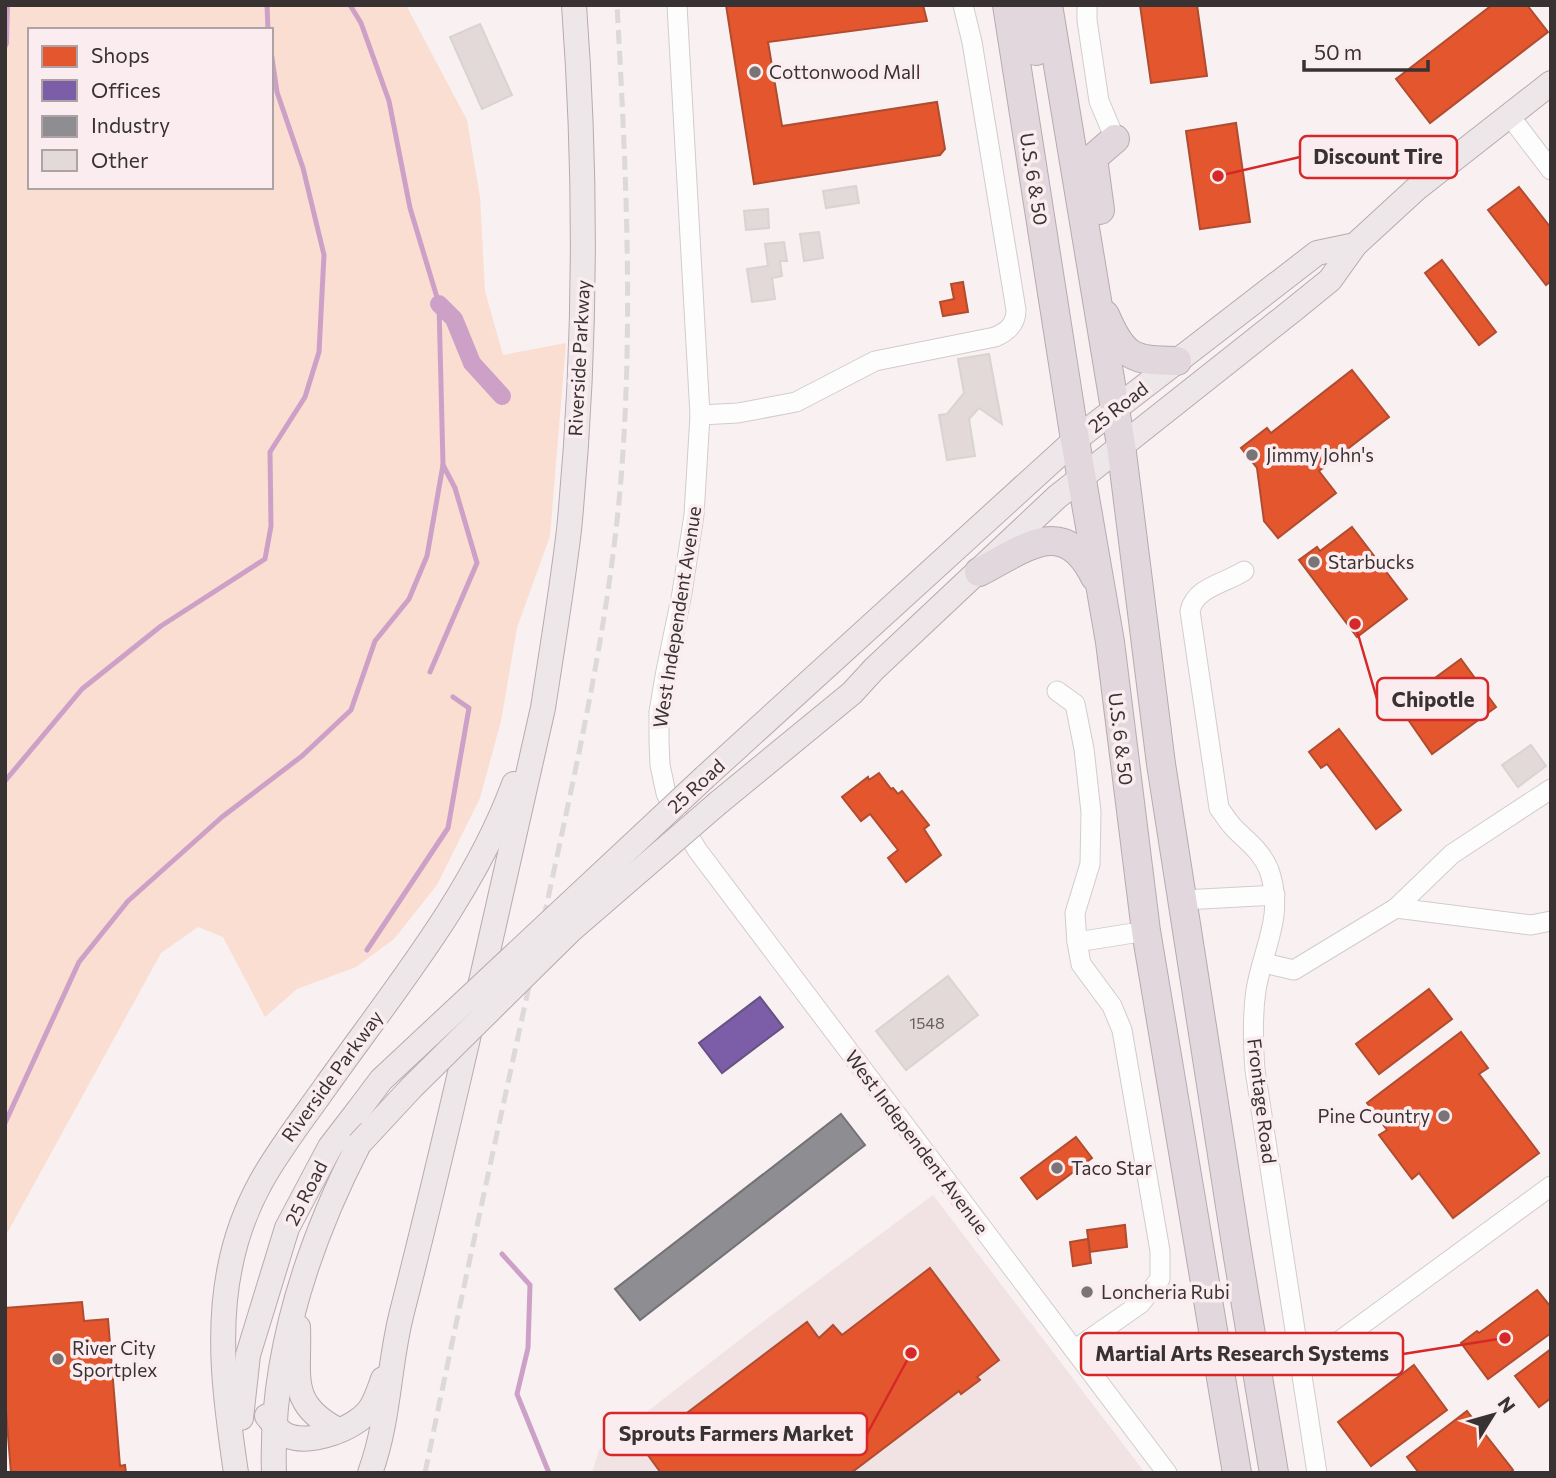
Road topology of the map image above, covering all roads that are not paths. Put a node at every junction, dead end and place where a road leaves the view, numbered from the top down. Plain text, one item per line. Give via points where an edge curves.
1 (574, 5) edge
2 (677, 5) edge
3 (963, 5) edge
4 (1007, 5) edge
5 (1028, 5) edge
6 (1048, 5) edge
7 (1087, 5) edge
8 (1551, 83) edge
9 (1509, 115) junction
10 (1115, 139) joint
11 (1072, 155) junction
12 (1551, 170) edge
13 (1355, 245) junction
14 (1093, 281) junction
15 (1177, 361) junction
16 (1115, 409) junction
17 (700, 415) junction
18 (1075, 440) junction
19 (1121, 445) junction
20 (1083, 477) junction
21 (1244, 571) dead end
22 (979, 572) junction
23 (1110, 642) junction
24 (1057, 691) dead end
25 (543, 708) junction
26 (1119, 726) junction
27 (1551, 789) edge
28 (1275, 895) junction
29 (1183, 900) junction
30 (1396, 908) junction
31 (1551, 921) edge
32 (1146, 931) junction
33 (1077, 942) junction
34 (1264, 963) junction
35 (1551, 1186) edge
36 (1238, 1257) junction
37 (305, 1276) junction
38 (261, 1317) junction
39 (398, 1326) junction
40 (1073, 1350) junction
41 (1299, 1351) junction
42 (276, 1426) junction
43 (338, 1430) junction
44 (236, 1473) edge
45 (243, 1473) edge
46 (274, 1473) edge
47 (370, 1473) edge
48 (1167, 1473) edge
49 (1237, 1473) edge
50 (1274, 1473) edge
51 (1317, 1473) edge

1 - 25 main road, Riverside Parkway via 583,177 579,399 568,531
2 - 17 street, West Independent Avenue
3 - 17 street via 1016,310 1014,323 995,337 875,360 796,402
4 - 18 highway, U.S. 6 & 50
5 - 11 highway via 1042,87
6 - 11 highway, U.S. 6 & 50
7 - 10 street via 1099,100
8 - 9 main road, 25 Road
9 - 12 street
9 - 13 main road, 25 Road
10 - 14 highway via 1093,158 1104,235
11 - 14 highway, U.S. 6 & 50
13 - 15 main road, 25 Road via 1317,253
13 - 19 main road, 25 Road via 1321,287
14 - 15 highway via 1114,335 1127,351 1147,361
14 - 16 highway, U.S. 6 & 50
15 - 16 main road, 25 Road
16 - 18 main road, 25 Road
16 - 19 highway, U.S. 6 & 50
17 - 40 street, West Independent Avenue via 694,515 659,712 660,765 666,793 698,851
18 - 20 highway, U.S. 6 & 50
18 - 38 main road, 25 Road, bridge via 381,1080 330,1147 287,1228
19 - 20 main road, 25 Road
19 - 29 highway, U.S. 6 & 50
20 - 22 main road, 25 Road
20 - 23 highway, U.S. 6 & 50
21 - 28 street, Frontage Road via 1201,593 1190,611 1219,808 1254,845 1268,868
22 - 23 highway via 1037,542 1070,545 1095,576
22 - 37 main road, 25 Road, bridge via 852,692 570,931 412,1087 359,1144 333,1194
23 - 26 highway, U.S. 6 & 50
24 - 33 street via 1075,704 1091,812 1090,864 1075,913
25 - 39 main road, Riverside Parkway
25 - 44 main road, Riverside Parkway via 511,793 465,889 278,1151 249,1205 230,1266 223,1328
26 - 29 highway via 1139,767 1161,882 1170,897
26 - 32 highway, U.S. 6 & 50
27 - 30 street via 1452,854
28 - 29 street
28 - 34 street, Frontage Road
29 - 36 highway, U.S. 6 & 50
30 - 31 street via 1531,925
30 - 34 street via 1294,970
32 - 33 street
32 - 36 highway via 1163,945 1177,977 1200,1137
32 - 49 highway, U.S. 6 & 50
33 - 40 street via 1081,964 1112,1006 1122,1030 1160,1251 1160,1279 1140,1304
34 - 41 street, Frontage Road via 1252,1028 1255,1070
35 - 41 street via 1334,1345
36 - 50 highway, U.S. 6 & 50
37 - 42 main road, 25 Road via 281,1362
37 - 43 main road via 297,1384 310,1411
38 - 42 main road via 254,1378 263,1411
38 - 45 main road, 25 Road via 243,1384
39 - 43 main road via 376,1398 360,1420
39 - 47 main road, Riverside Parkway via 387,1415
40 - 48 street, West Independent Avenue
41 - 51 street, Frontage Road
42 - 43 main road via 286,1435 303,1438
42 - 46 main road, 25 Road

